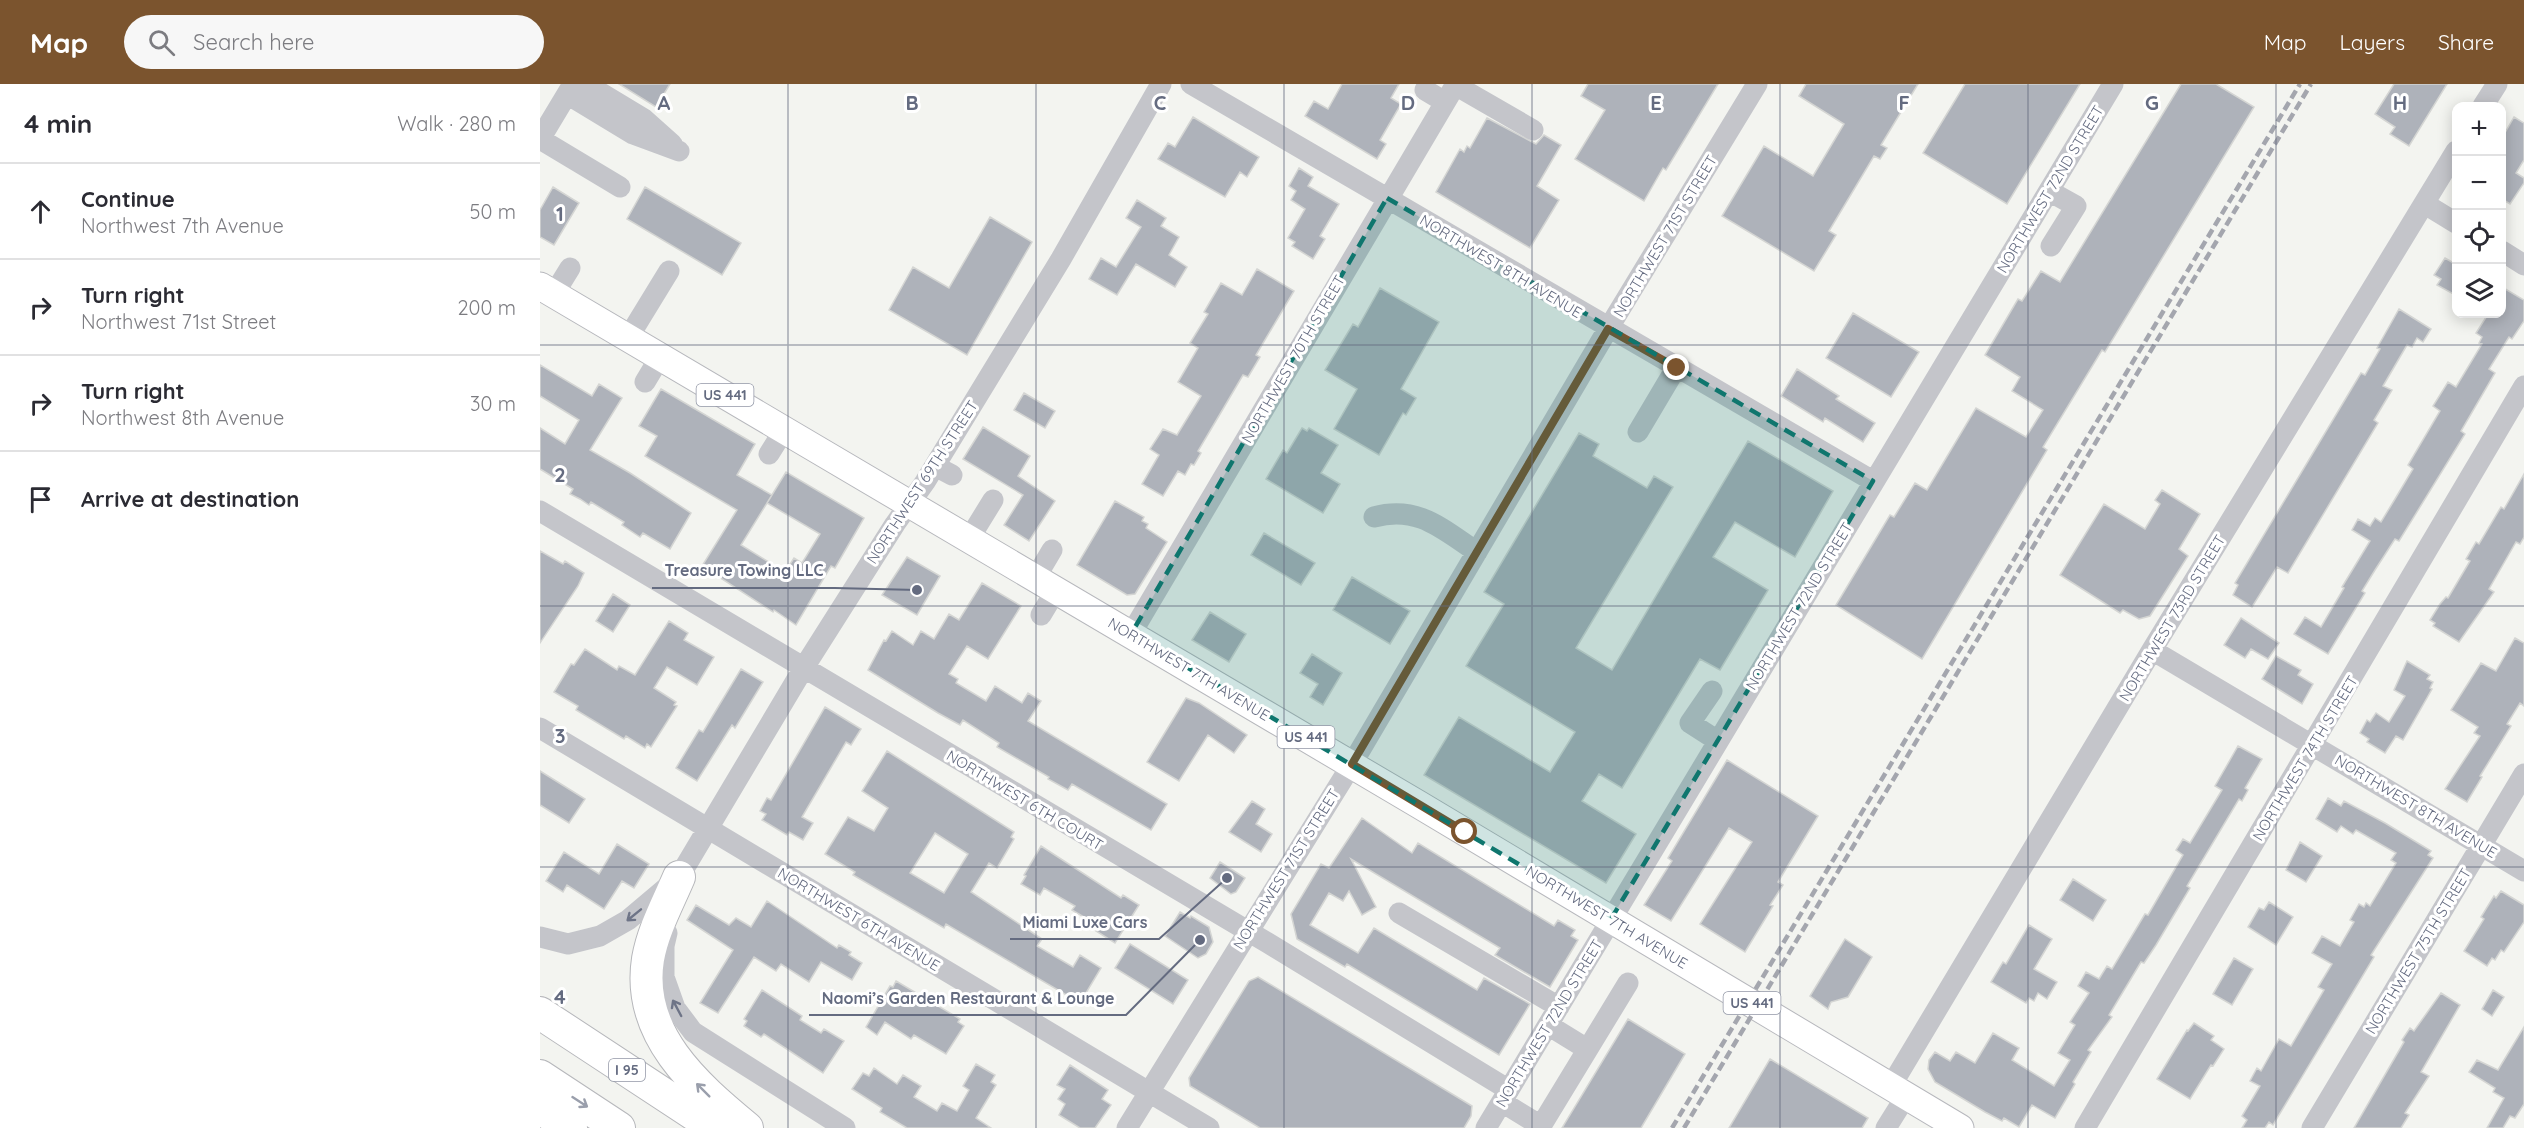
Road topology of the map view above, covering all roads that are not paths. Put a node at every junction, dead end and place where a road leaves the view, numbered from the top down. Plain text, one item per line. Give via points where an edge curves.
1 (586, 84) edge
2 (1161, 84) edge
3 (1191, 84) edge
4 (1757, 84) edge
5 (2113, 84) edge
6 (2497, 84) edge
7 (570, 89) edge
8 (1425, 90) dead end
9 (1452, 90) edge
10 (2486, 102) edge
11 (1533, 130) dead end
12 (540, 139) edge
13 (2454, 156) edge
14 (620, 187) dead end
15 (2049, 191) junction
16 (1387, 198) junction
17 (2425, 204) junction
18 (2452, 220) edge
19 (2051, 246) dead end
20 (2506, 254) edge
21 (2524, 265) edge
22 (570, 268) dead end
23 (669, 271) dead end
24 (547, 290) edge
25 (1608, 329) junction
26 (627, 338) junction
27 (660, 357) junction
28 (1677, 368) junction
29 (645, 382) dead end
30 (2524, 386) edge
31 (784, 430) junction
32 (1638, 432) dead end
33 (770, 454) dead end
34 (1873, 481) junction
35 (993, 500) dead end
36 (909, 504) junction
37 (540, 511) edge
38 (1374, 517) dead end
39 (969, 539) junction
40 (1052, 550) dead end
41 (1477, 552) junction
42 (1046, 584) junction
43 (1041, 615) dead end
44 (1131, 634) junction
45 (2152, 650) junction
46 (803, 669) junction
47 (1712, 691) dead end
48 (540, 728) edge
49 (1718, 741) junction
50 (2313, 745) junction
51 (1352, 764) junction
52 (2524, 774) edge
53 (707, 829) junction
54 (2481, 845) junction
55 (2524, 871) edge
56 (679, 877) junction
57 (1399, 913) dead end
58 (1611, 919) junction
59 (1248, 931) junction
60 (540, 937) edge
61 (1628, 983) dead end
62 (1559, 1007) junction
63 (540, 1012) edge
64 (1548, 1025) junction
65 (540, 1036) edge
66 (1587, 1049) junction
67 (540, 1076) edge
68 (1149, 1091) junction
69 (1899, 1091) junction
70 (1505, 1096) junction
71 (540, 1108) edge
72 (572, 1128) edge
73 (620, 1128) edge
74 (680, 1128) edge
75 (715, 1128) edge
76 (747, 1128) edge
77 (845, 1128) edge
78 (1127, 1128) edge
79 (1209, 1128) edge
80 (1486, 1128) edge
81 (1886, 1128) edge
82 (1960, 1128) edge
83 (2085, 1128) edge
84 (2312, 1128) edge

1 - 7 street via 626,119
2 - 36 street, NORTHWEST 69TH STREET via 944,471
3 - 16 street, NORTHWEST 8TH AVENUE
4 - 25 street, NORTHWEST 71ST STREET
5 - 15 street, NORTHWEST 72ND STREET
6 - 10 street
7 - 12 street
8 - 9 street
9 - 11 street
9 - 16 street, NORTHWEST 70TH STREET
12 - 14 street
13 - 17 street, NORTHWEST 73RD STREET
15 - 19 street via 2076,206
15 - 34 street, NORTHWEST 72ND STREET
16 - 25 street, NORTHWEST 8TH AVENUE
16 - 44 street, NORTHWEST 70TH STREET
17 - 18 street
17 - 45 street, NORTHWEST 73RD STREET
20 - 21 street
22 - 24 street
23 - 26 street
24 - 26 main road, NORTHWEST 7TH AVENUE / US 441
25 - 28 street, NORTHWEST 8TH AVENUE
25 - 41 street, NORTHWEST 71ST STREET
26 - 27 main road, NORTHWEST 7TH AVENUE / US 441
27 - 29 street
27 - 31 main road, NORTHWEST 7TH AVENUE / US 441
28 - 32 street
28 - 34 street, NORTHWEST 8TH AVENUE
30 - 50 street, NORTHWEST 74TH STREET
31 - 33 street
31 - 36 main road, NORTHWEST 7TH AVENUE / US 441
34 - 49 street, NORTHWEST 72ND STREET
35 - 39 street
36 - 39 main road, NORTHWEST 7TH AVENUE / US 441
36 - 46 street, NORTHWEST 69TH STREET
37 - 46 street, NORTHWEST 6TH COURT
38 - 41 street via 1391,512 1425,518
39 - 42 main road, NORTHWEST 7TH AVENUE / US 441
40 - 42 street
41 - 51 street, NORTHWEST 71ST STREET
42 - 43 street
42 - 44 main road, NORTHWEST 7TH AVENUE / US 441
44 - 51 main road, NORTHWEST 7TH AVENUE / US 441
45 - 50 street, NORTHWEST 8TH AVENUE
45 - 69 street, NORTHWEST 73RD STREET
46 - 53 street, NORTHWEST 69TH STREET
46 - 59 street, NORTHWEST 6TH COURT
47 - 49 street via 1690,723
48 - 53 street, NORTHWEST 6TH AVENUE
49 - 58 street, NORTHWEST 72ND STREET
50 - 54 street, NORTHWEST 8TH AVENUE
50 - 83 street, NORTHWEST 74TH STREET
51 - 58 main road, NORTHWEST 7TH AVENUE / US 441
51 - 59 street, NORTHWEST 71ST STREET
52 - 54 street, NORTHWEST 75TH STREET
53 - 56 street, NORTHWEST 69TH STREET
53 - 68 street, NORTHWEST 6TH AVENUE
54 - 55 street, NORTHWEST 8TH AVENUE
54 - 84 street, NORTHWEST 75TH STREET
56 -> 60 street via 628,920 600,936 568,944
76 -> 56 highway via 684,1071 653,1020 647,988 648,959
77 -> 56 street via 716,1049 693,1032 675,1008 664,977 664,946
57 - 62 street
58 - 62 street, NORTHWEST 72ND STREET
58 - 69 main road, NORTHWEST 7TH AVENUE / US 441
59 - 68 street, NORTHWEST 71ST STREET
59 - 70 street, NORTHWEST 6TH COURT
61 - 66 street
62 - 64 street, NORTHWEST 72ND STREET
63 - 75 highway, I 95
64 - 66 street
64 - 70 street, NORTHWEST 72ND STREET
65 - 74 highway
66 - 70 street, NORTHWEST 6TH COURT via 1541,1126
67 -> 73 highway
68 - 78 street, NORTHWEST 71ST STREET
68 - 79 street, NORTHWEST 6TH AVENUE
69 - 81 street, NORTHWEST 73RD STREET
69 - 82 main road, NORTHWEST 7TH AVENUE / US 441
70 - 80 street, NORTHWEST 72ND STREET
71 - 72 highway

